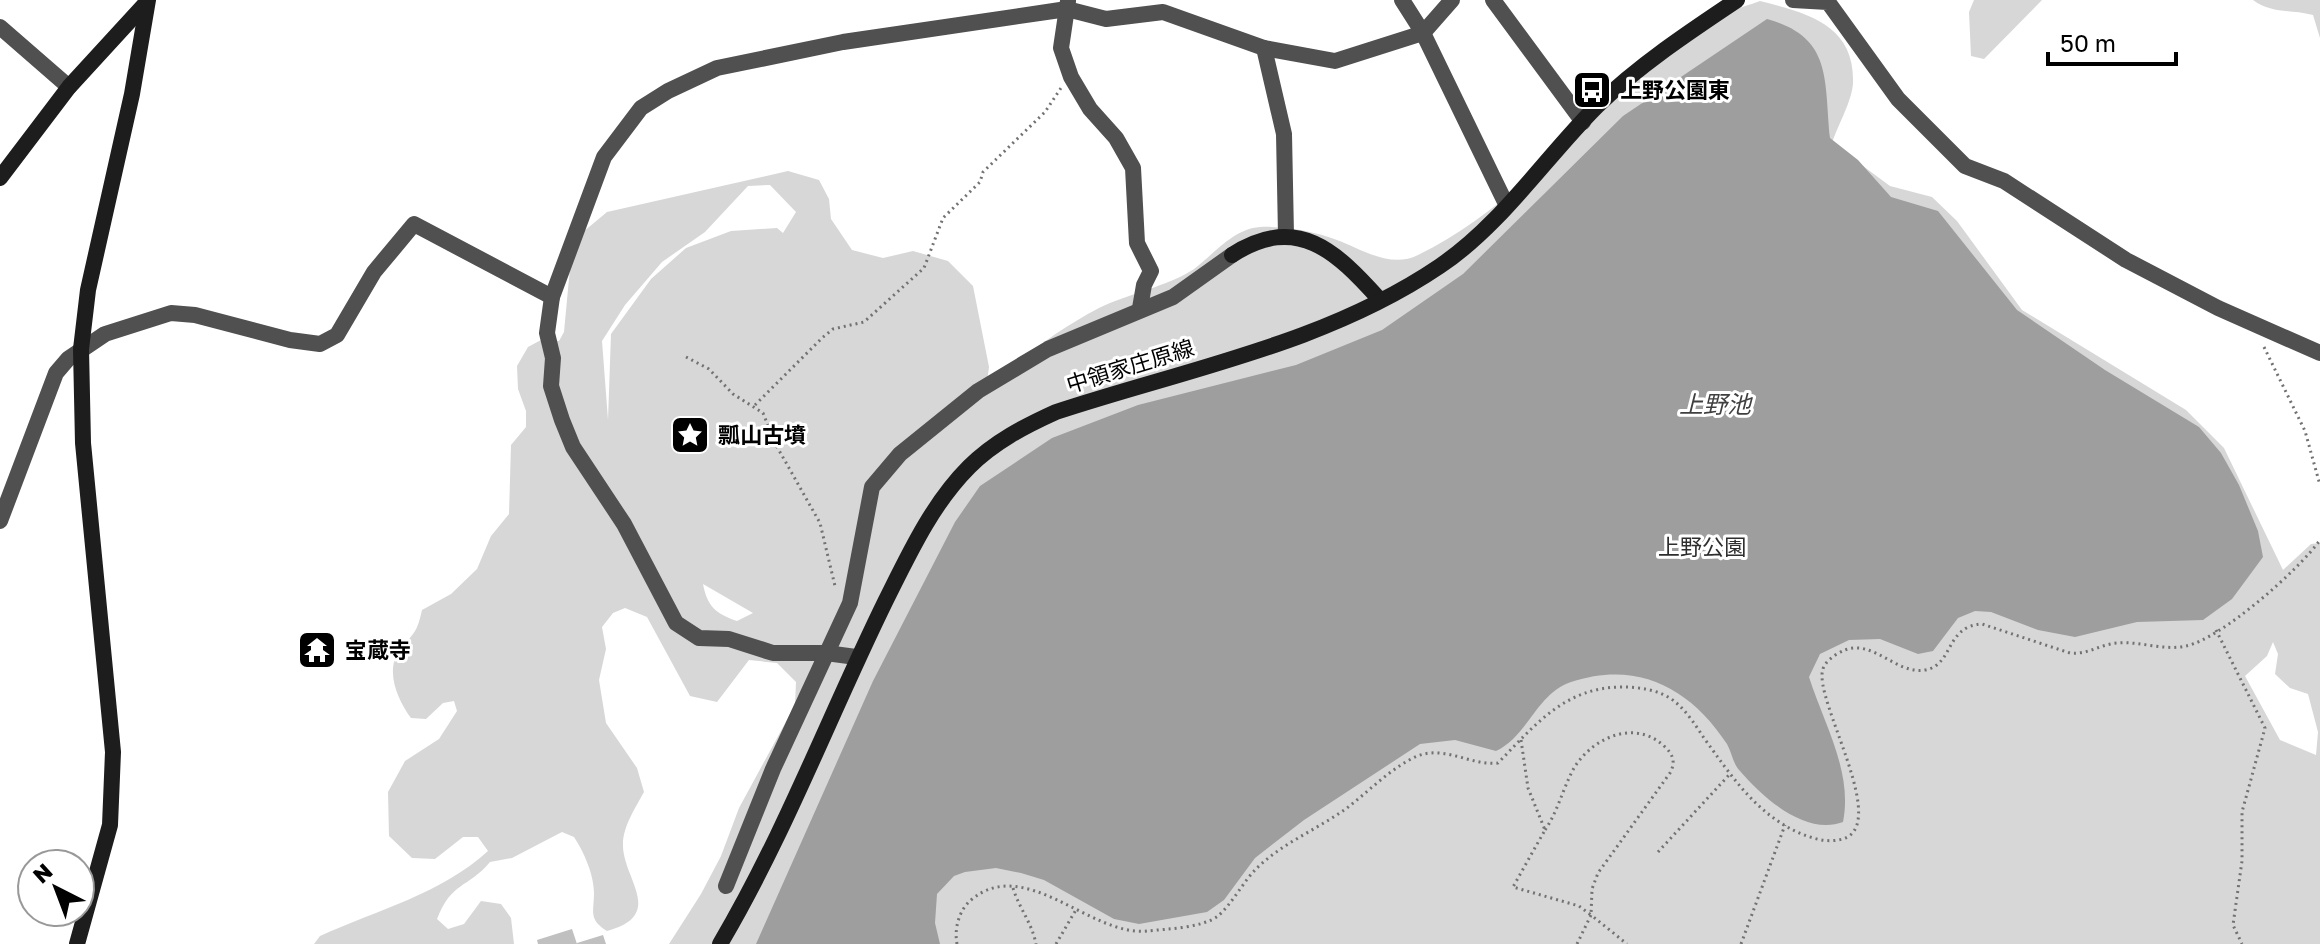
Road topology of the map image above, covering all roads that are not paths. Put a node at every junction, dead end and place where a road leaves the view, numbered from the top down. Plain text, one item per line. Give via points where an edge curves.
1 (1402, 0) edge
2 (1452, 0) edge
3 (1493, 0) edge
4 (1737, 0) edge
5 (1793, 0) edge
6 (148, 1) edge
7 (1067, 5) edge
8 (0, 27) edge
9 (1423, 33) junction
10 (1264, 48) junction
11 (69, 87) junction
12 (1583, 122) junction
13 (0, 178) edge
14 (1506, 204) junction
15 (1286, 235) junction
16 (1232, 255) joint
17 (552, 297) junction
18 (1380, 300) junction
19 (1140, 308) junction
20 (81, 349) junction
21 (2320, 353) edge
22 (0, 521) edge
23 (826, 653) junction
24 (856, 657) junction
25 (726, 886) dead end
26 (77, 944) edge
27 (720, 944) edge

1 - 9 street
2 - 9 street
3 - 12 street
4 - 12 main road, 中領家庄原線 via 1666,49
5 - 21 street via 1828,2 1898,99 1965,166 2004,181 2126,260
6 - 11 main road
6 - 20 main road via 88,290
7 - 10 street via 1106,19 1163,12
7 - 17 street via 717,68 668,91 641,108 604,157
7 - 19 street via 1061,48 1071,77 1133,168 1137,243 1151,271
8 - 11 street
9 - 10 street via 1335,61
9 - 14 street
10 - 15 street via 1284,134
11 - 13 main road
12 - 14 main road, 中領家庄原線
14 - 18 main road, 中領家庄原線 via 1441,266
15 - 16 main road via 1251,242
15 - 18 main road via 1327,250
16 - 19 street via 1173,297
17 - 20 street via 414,224 374,272 337,335 320,344 171,313 105,334
17 - 23 street via 547,333 553,358 551,386 562,420 676,623 699,638 729,639 773,653
18 - 24 main road, 中領家庄原線 via 1310,335 1122,390 1018,430 969,467 948,494 910,548
19 - 23 street via 1004,374 900,454 872,487 850,603
20 - 22 street via 56,373
20 - 26 main road via 83,443 113,752 110,825
23 - 24 street
23 - 25 street
24 - 27 main road, 中領家庄原線 via 788,815

